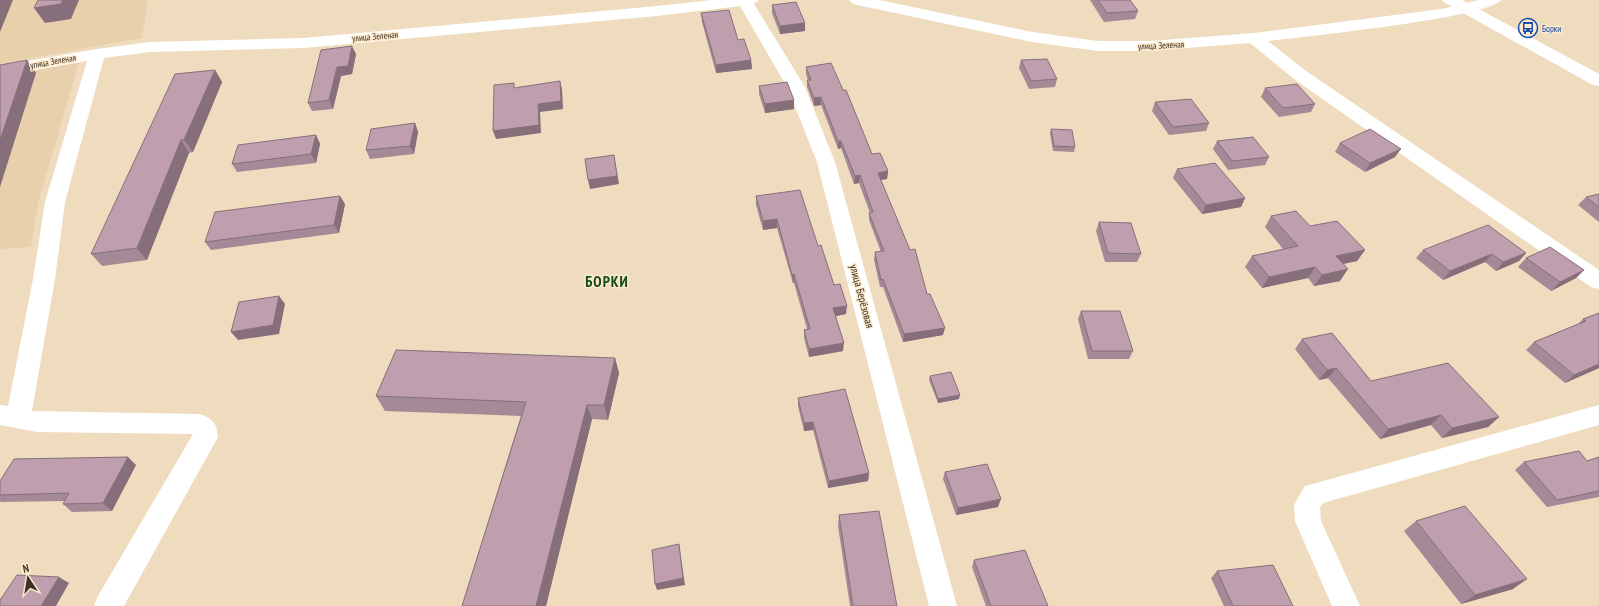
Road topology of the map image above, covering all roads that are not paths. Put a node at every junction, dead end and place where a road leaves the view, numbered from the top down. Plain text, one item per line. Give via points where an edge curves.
1 (747, 0) edge
2 (857, 0) edge
3 (1450, 0) edge
4 (1493, 0) edge
5 (1466, 9) junction
6 (1254, 38) junction
7 (97, 54) junction
8 (0, 71) edge
9 (1599, 81) edge
10 (1599, 281) edge
11 (1599, 415) edge
12 (9, 417) edge
13 (108, 606) edge
14 (943, 606) edge
15 (1346, 606) edge

1 - 7 street, улица Зеленая via 657,11 304,43 150,48
1 - 14 street, улица Берёзовая via 796,87 826,162
2 - 6 street, улица Зеленая via 1032,37 1098,46 1150,46
3 - 5 street
4 - 5 street, улица Зеленая
5 - 6 street, улица Зеленая
5 - 9 street
6 - 10 street via 1300,75
7 - 8 street, улица Зеленая
7 - 12 street via 55,202 44,279
11 - 15 street via 1314,494 1307,505 1308,521
12 - 13 street via 37,422 199,424 205,428 206,437

